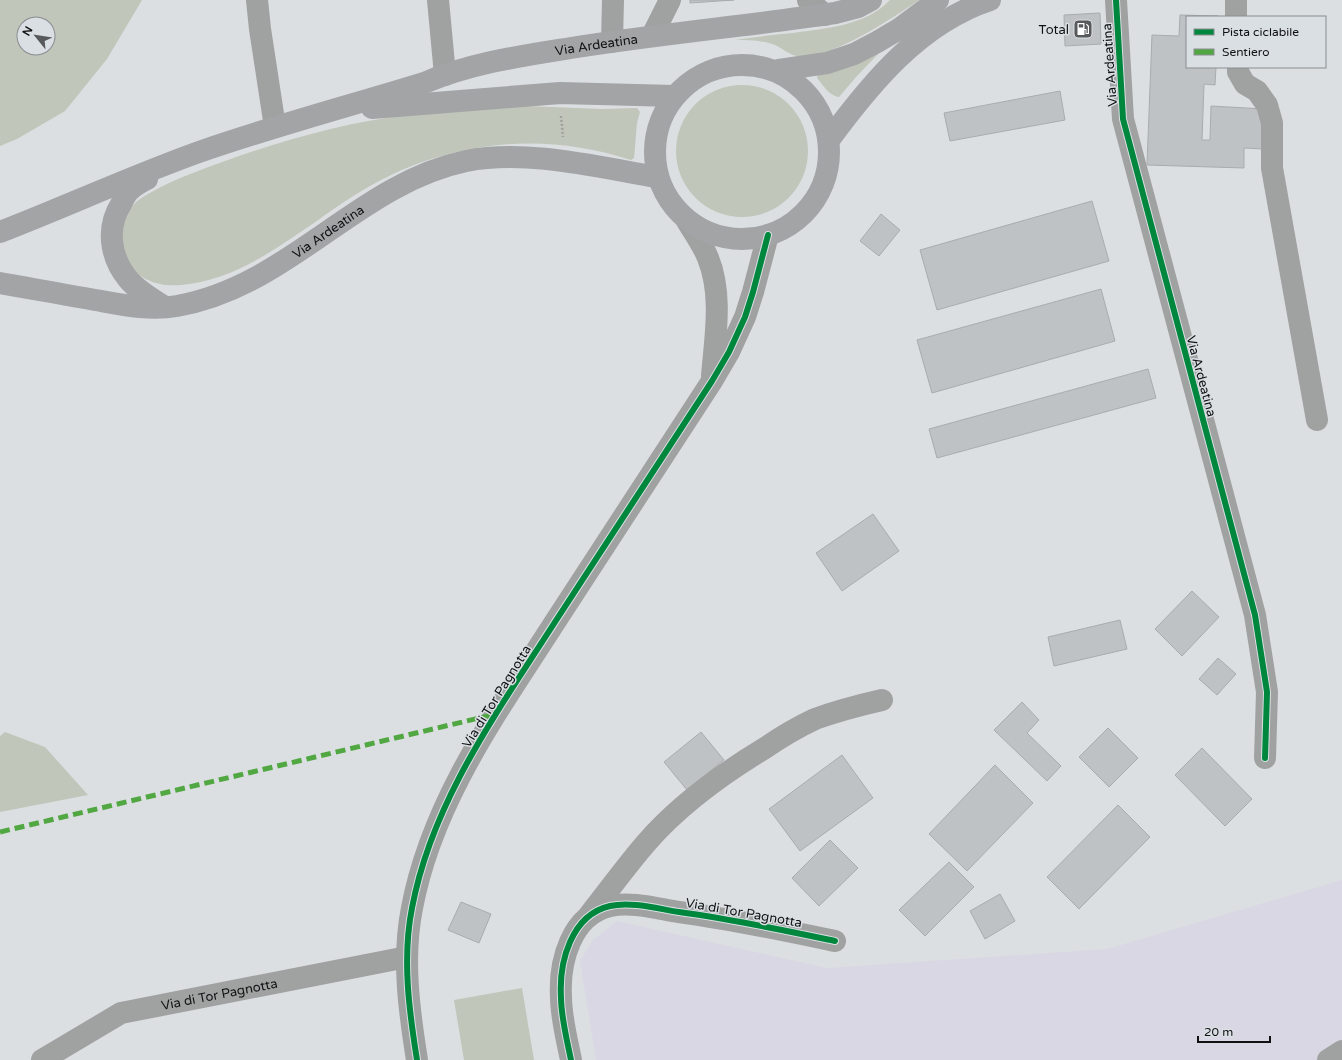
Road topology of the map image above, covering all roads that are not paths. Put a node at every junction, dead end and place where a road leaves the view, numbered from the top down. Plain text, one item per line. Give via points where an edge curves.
1 (257, 0) edge
2 (438, 0) edge
3 (613, 0) edge
4 (670, 0) edge
5 (808, 0) edge
6 (871, 0) edge
7 (938, 0) edge
8 (990, 0) edge
9 (1116, 0) edge
10 (1236, 0) edge
11 (825, 15) junction
12 (1236, 16) edge
13 (652, 36) junction
14 (612, 42) junction
15 (1238, 68) edge
16 (779, 70) junction
17 (445, 75) junction
18 (674, 96) junction
19 (326, 112) junction
20 (275, 127) junction
21 (829, 140) junction
22 (198, 152) junction
23 (657, 177) junction
24 (687, 220) junction
25 (0, 232) edge
26 (768, 235) junction
27 (0, 283) edge
28 (165, 307) junction
29 (712, 381) junction
30 (1317, 420) dead end
31 (882, 700) dead end
32 (1264, 758) dead end
33 (586, 918) junction
34 (835, 941) dead end
35 (407, 957) junction
36 (1342, 1051) edge
37 (42, 1060) edge
38 (417, 1060) edge
39 (571, 1060) edge
40 (1328, 1060) edge

1 - 20 street
2 - 17 street
3 - 14 street
4 - 13 street
5 - 11 street
6 - 11 main road, Via Ardeatina via 858,7
7 - 16 main road via 899,29 854,54 828,63
8 - 21 main road via 953,17 912,46 877,79
9 - 32 street, Via Ardeatina via 1123,119 1255,615 1267,692
10 - 12 street
11 - 13 main road, Via Ardeatina
13 - 14 main road, Via Ardeatina
14 - 17 main road, Via Ardeatina via 486,63
15 - 30 street via 1244,84 1257,91 1267,105 1272,123 1272,168
16 - 18 main road via 743,65 723,68 699,77
16 - 21 main road via 809,93 819,107 826,123
17 - 19 main road, Via Ardeatina
18 - 19 main road, Via Ardeatina via 560,93
18 - 23 main road via 658,127 655,142
19 - 20 main road, Via Ardeatina
20 - 22 main road, Via Ardeatina
21 - 26 main road via 827,174 811,205 785,228
22 - 25 main road, Via Ardeatina
22 - 28 main road via 129,191 114,219 111,236 115,256 123,271 134,285
23 - 24 main road via 674,208
23 - 28 main road, Via Ardeatina via 530,157 466,161 422,175 396,187 295,255 239,287 209,298
24 - 26 main road via 700,229 732,239
24 - 29 street via 709,259 714,279 717,316
26 - 29 street, Via di Tor Pagnotta via 744,317 729,352
27 - 28 main road, Via Ardeatina via 121,305
29 - 35 street, Via di Tor Pagnotta via 496,714 459,778 425,856 412,907
31 - 33 street, Via di Tor Pagnotta via 842,709 814,720 748,758 707,787 668,820 647,842
33 - 34 street, Via di Tor Pagnotta via 611,905 627,904 715,916
33 - 39 street, Via di Tor Pagnotta via 575,932 566,952 561,977 561,998
35 - 37 street, Via di Tor Pagnotta via 120,1013
35 - 38 street, Via di Tor Pagnotta
36 - 40 street

